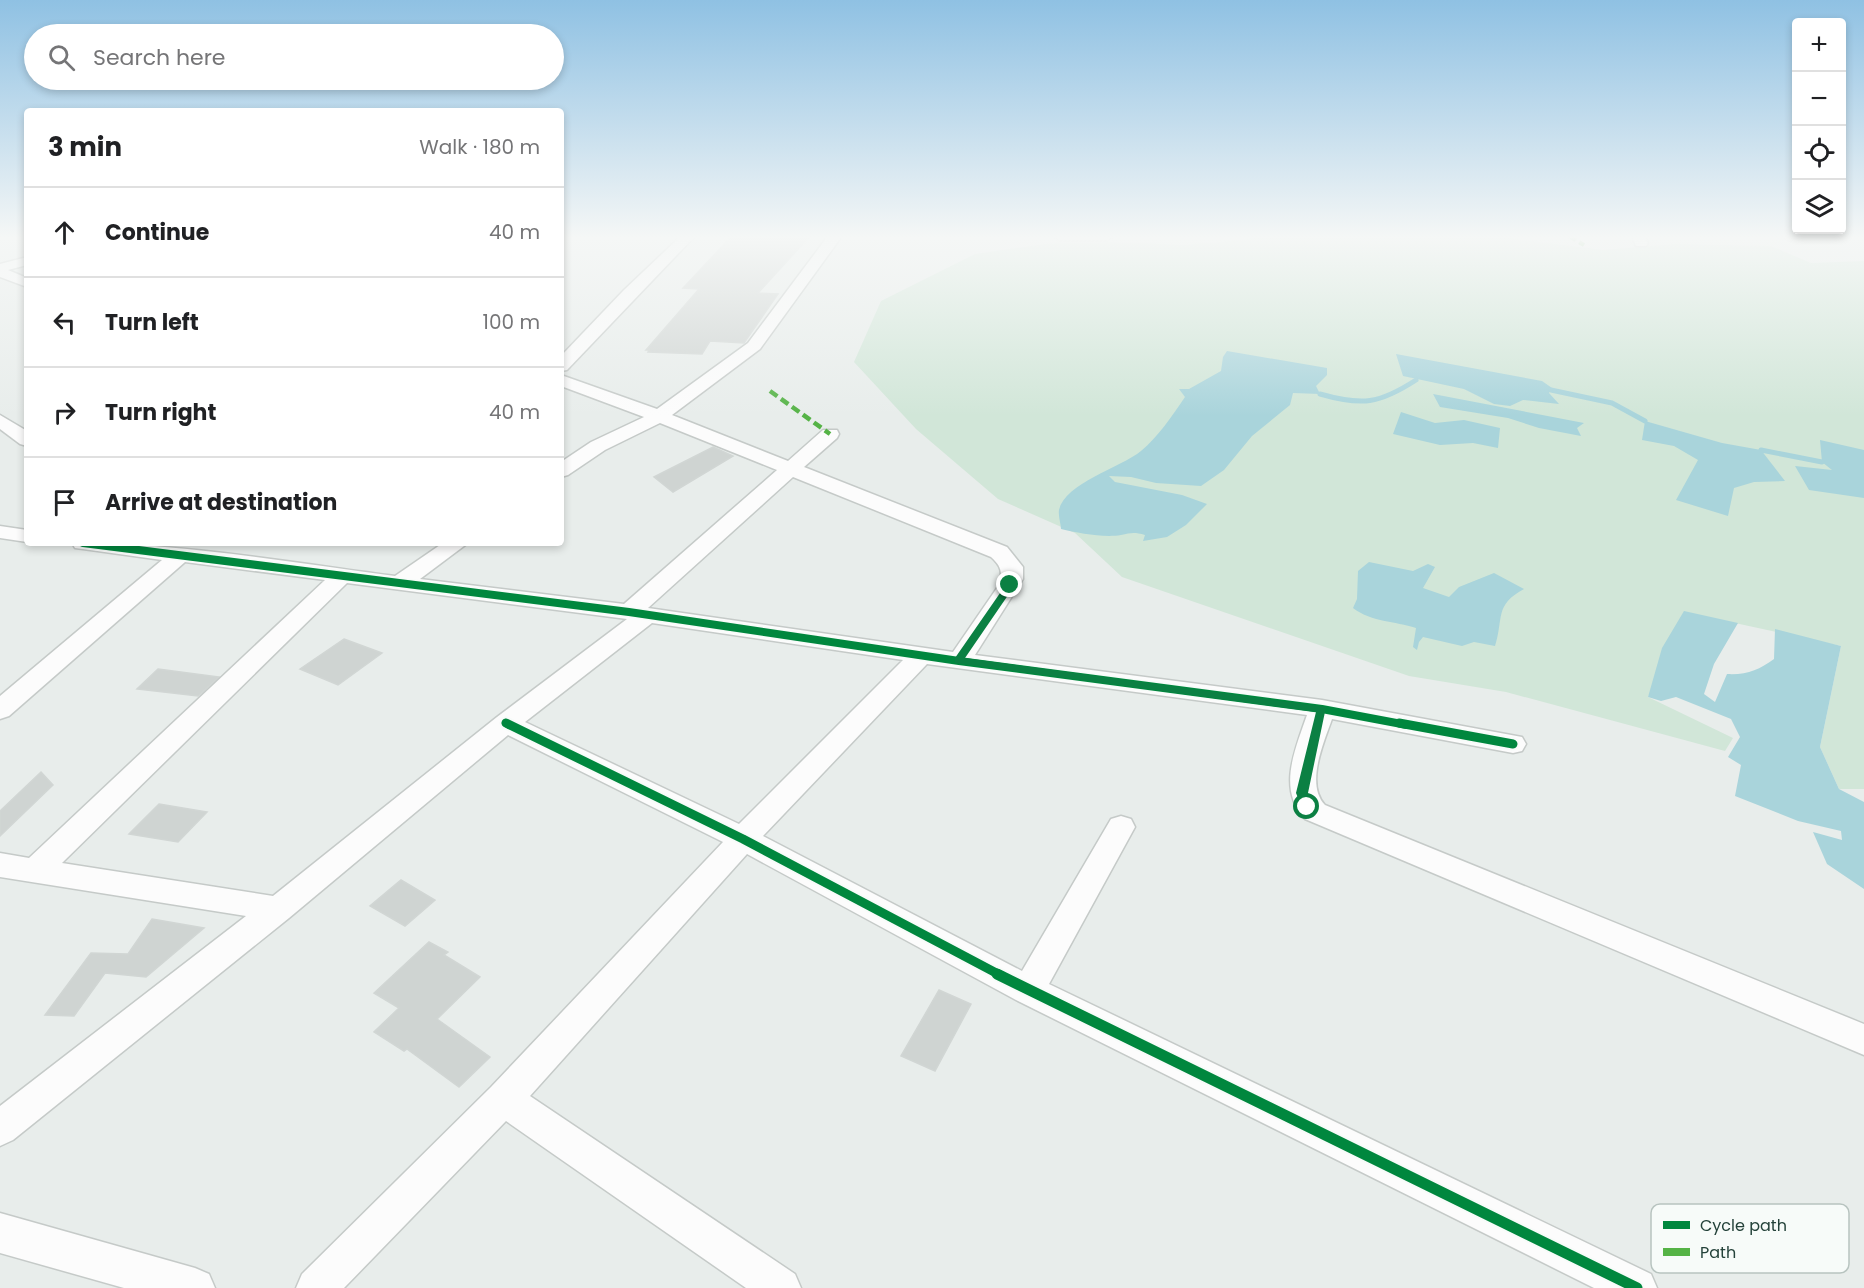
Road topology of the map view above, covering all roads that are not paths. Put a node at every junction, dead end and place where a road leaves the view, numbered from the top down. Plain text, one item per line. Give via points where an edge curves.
1 (625, 296) edge
2 (791, 296) edge
3 (564, 363) edge
4 (564, 381) edge
5 (659, 416) junction
6 (0, 420) edge
7 (830, 434) dead end
8 (24, 438) edge
9 (564, 469) edge
10 (788, 469) junction
11 (0, 532) edge
12 (24, 536) edge
13 (118, 546) edge
14 (230, 546) edge
15 (453, 546) edge
16 (164, 550) edge
17 (215, 558) junction
18 (343, 575) junction
19 (401, 582) junction
20 (638, 614) junction
21 (922, 655) junction
22 (959, 661) junction
23 (0, 710) edge
24 (1322, 710) junction
25 (506, 723) junction
26 (1512, 744) dead end
27 (1121, 827) dead end
28 (743, 839) junction
29 (0, 865) edge
30 (36, 870) junction
31 (278, 909) junction
32 (1028, 990) junction
33 (1864, 1040) edge
34 (504, 1099) junction
35 (0, 1128) edge
36 (0, 1233) edge
37 (195, 1288) edge
38 (316, 1288) edge
39 (781, 1288) edge
40 (1637, 1288) edge

1 - 3 street
2 - 5 street via 754,346
4 - 5 street
5 - 9 street via 598,446
5 - 10 street
6 - 8 street
7 - 10 street
10 - 20 street
10 - 22 street via 999,552 1012,564 1015,572 1010,585
11 - 12 street
13 - 16 street
14 - 17 street
15 - 19 street
16 - 17 street
16 - 23 street
17 - 18 street
18 - 19 street
18 - 30 street
19 - 20 street
20 - 21 street
20 - 25 street
21 - 22 street
21 - 28 street
22 - 24 street
24 - 26 street
24 - 33 street via 1302,793 1307,807 1315,812
25 - 28 street
25 - 31 street
27 - 32 street
28 - 32 street
28 - 34 street
29 - 30 street
30 - 31 street
31 - 35 street
32 - 40 street
34 - 38 street
34 - 39 street
36 - 37 street

